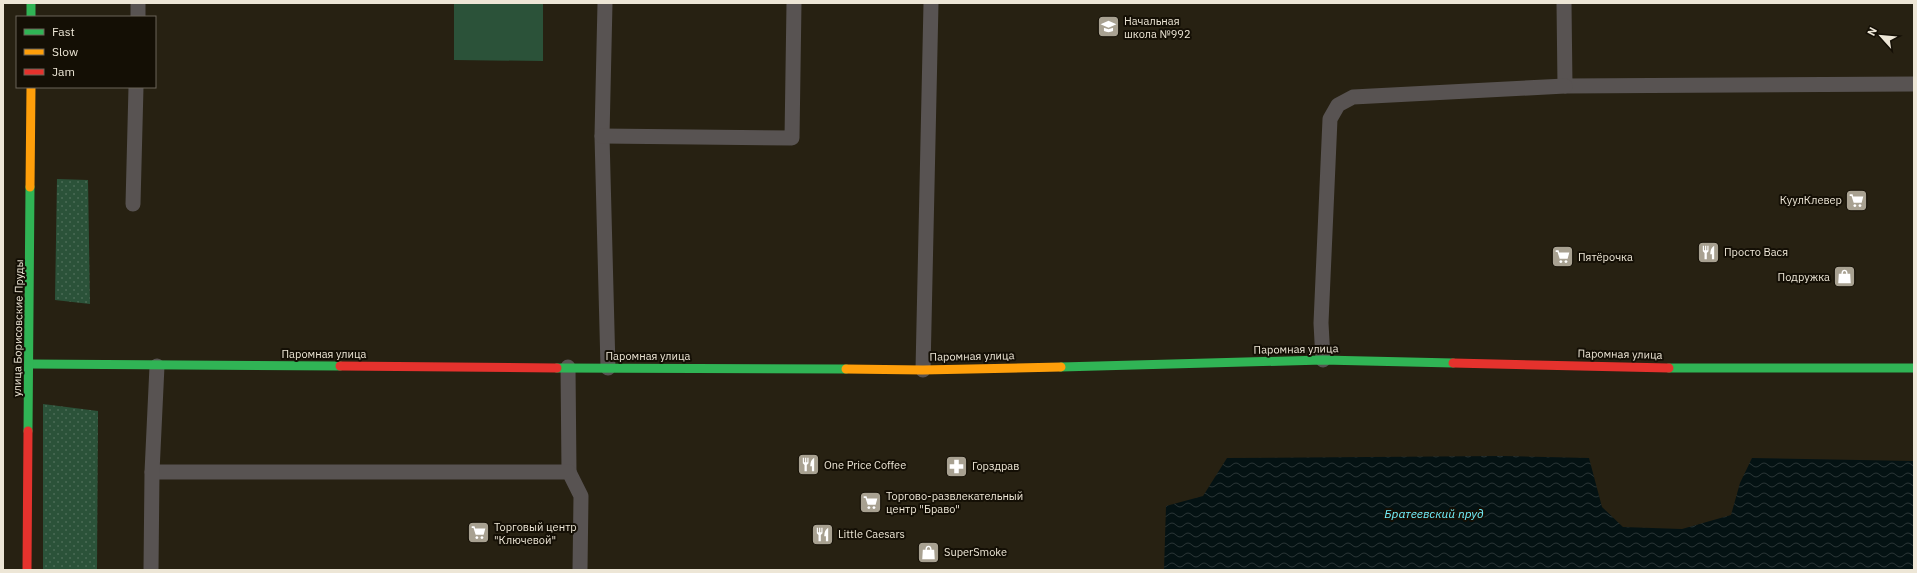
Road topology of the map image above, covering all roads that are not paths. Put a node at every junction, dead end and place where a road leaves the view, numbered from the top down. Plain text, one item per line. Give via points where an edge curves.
1 (31, 3) edge
2 (138, 3) edge
3 (605, 3) edge
4 (794, 3) edge
5 (931, 3) edge
6 (1564, 3) edge
7 (31, 16) edge
8 (138, 16) edge
9 (1914, 84) edge
10 (1565, 86) junction
11 (31, 88) edge
12 (136, 88) edge
13 (602, 136) junction
14 (133, 204) dead end
15 (1323, 360) junction
16 (30, 364) junction
17 (157, 366) junction
18 (568, 368) junction
19 (608, 368) junction
20 (1914, 368) edge
21 (923, 370) junction
22 (152, 472) junction
23 (568, 472) junction
24 (27, 570) edge
25 (151, 570) edge
26 (580, 570) edge

1 - 7 street
2 - 8 lane
3 - 13 lane
4 - 13 lane via 792,138
5 - 21 lane
6 - 10 lane
9 - 10 lane
10 - 15 lane via 1353,97 1338,105 1330,119 1321,322
11 - 16 street, улица Борисовские Пруды
12 - 14 lane
13 - 19 lane
15 - 20 street, Паромная улица via 1723,369
15 - 21 street, Паромная улица
16 - 17 street, Паромная улица
16 - 24 street, улица Борисовские Пруды
17 - 18 street, Паромная улица
17 - 22 lane
18 - 19 street, Паромная улица
18 - 23 lane
19 - 21 street, Паромная улица
22 - 23 lane
22 - 25 lane
23 - 26 lane via 581,496

